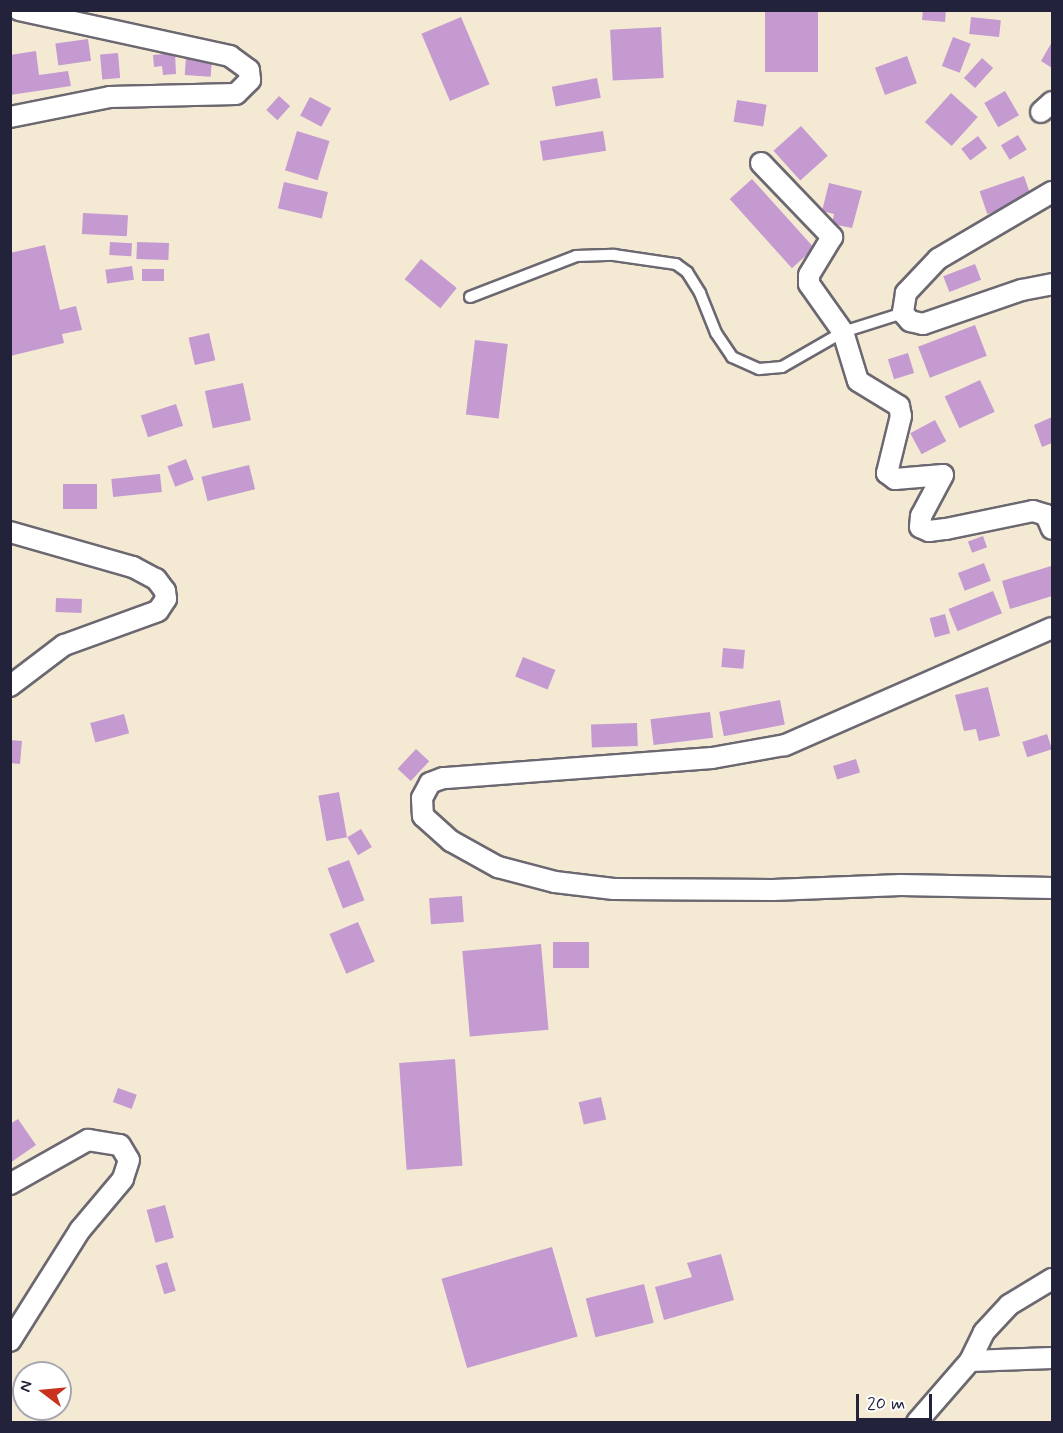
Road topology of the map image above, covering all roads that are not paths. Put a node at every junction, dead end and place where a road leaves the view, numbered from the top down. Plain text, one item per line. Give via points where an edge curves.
1 (19, 10) edge
2 (10, 117) edge
3 (761, 163) dead end
4 (1053, 192) edge
5 (1053, 284) edge
6 (470, 297) dead end
7 (903, 313) junction
8 (843, 332) junction
9 (1053, 529) edge
10 (10, 532) edge
11 (1053, 628) edge
12 (10, 686) edge
13 (1053, 888) edge
14 (10, 1184) edge
15 (1053, 1279) edge
16 (10, 1341) edge
17 (1053, 1358) edge
18 (970, 1361) junction
19 (917, 1422) edge

1 - 2 street via 230,56 249,70 250,80 236,94 110,97
3 - 8 street via 831,235 832,240 809,280 813,292
4 - 7 street via 938,260 906,293
5 - 7 street via 1022,290 923,324 910,321
6 - 8 lane via 576,256 614,255 664,262 687,272 732,357 759,369 782,367
7 - 8 lane
8 - 9 street via 858,381 901,411 889,458 889,476 943,475 921,516 919,522 924,530 1034,511 1046,515
10 - 12 street via 133,567 156,579 165,591 165,599 158,611 64,645
11 - 13 street via 785,745 712,758 443,778 430,783 422,798 423,816 451,841 498,867 555,882 625,889 900,885
14 - 16 street via 88,1140 120,1145 129,1160 123,1179 80,1230
15 - 18 street via 1009,1305 984,1332
17 - 18 street
18 - 19 street

